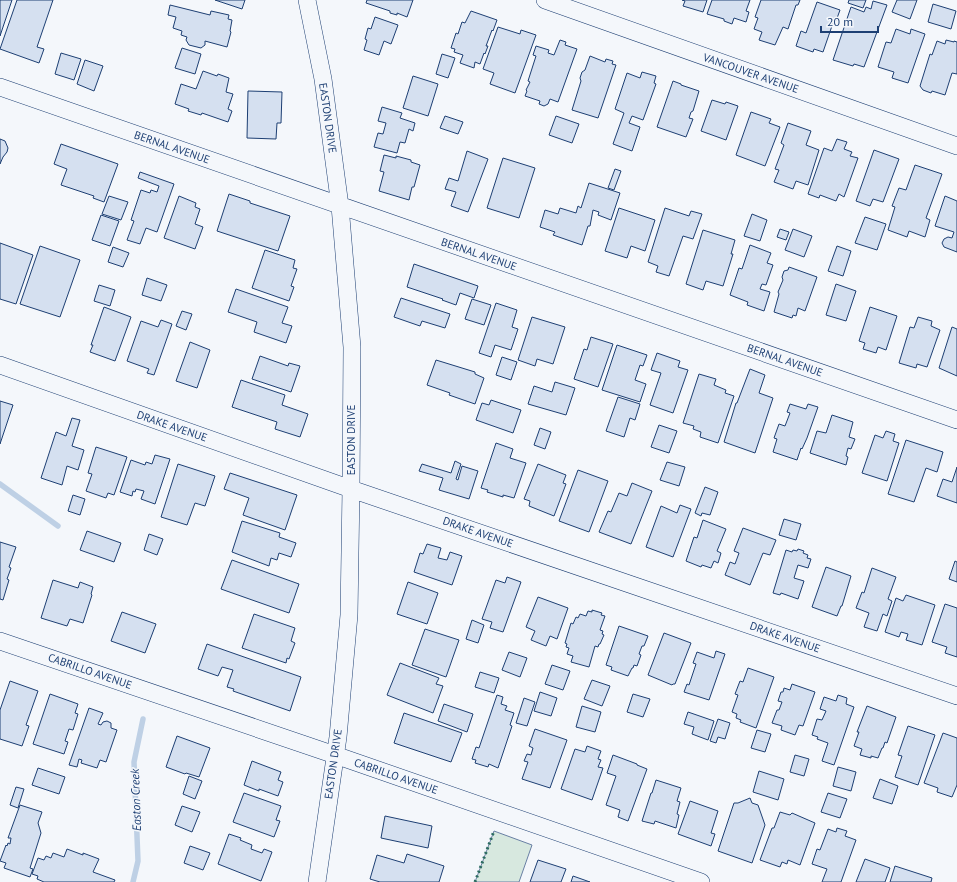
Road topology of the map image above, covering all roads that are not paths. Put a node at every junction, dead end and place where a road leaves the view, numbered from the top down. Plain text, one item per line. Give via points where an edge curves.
1 (307, 0) edge
2 (545, 0) edge
3 (0, 88) edge
4 (957, 146) edge
5 (340, 206) junction
6 (0, 365) edge
7 (957, 420) edge
8 (351, 489) junction
9 (0, 641) edge
10 (957, 696) edge
11 (335, 755) junction
12 (317, 882) edge
13 (701, 882) edge

1 - 5 street, EASTON DRIVE via 323,79
2 - 4 street, VANCOUVER AVENUE
3 - 5 street, BERNAL AVENUE
5 - 7 street, BERNAL AVENUE
5 - 8 street, EASTON DRIVE via 352,347
6 - 8 street, DRAKE AVENUE
8 - 10 street, DRAKE AVENUE
8 - 11 street, EASTON DRIVE via 348,615
9 - 11 street, CABRILLO AVENUE
11 - 12 street, EASTON DRIVE
11 - 13 street, CABRILLO AVENUE

